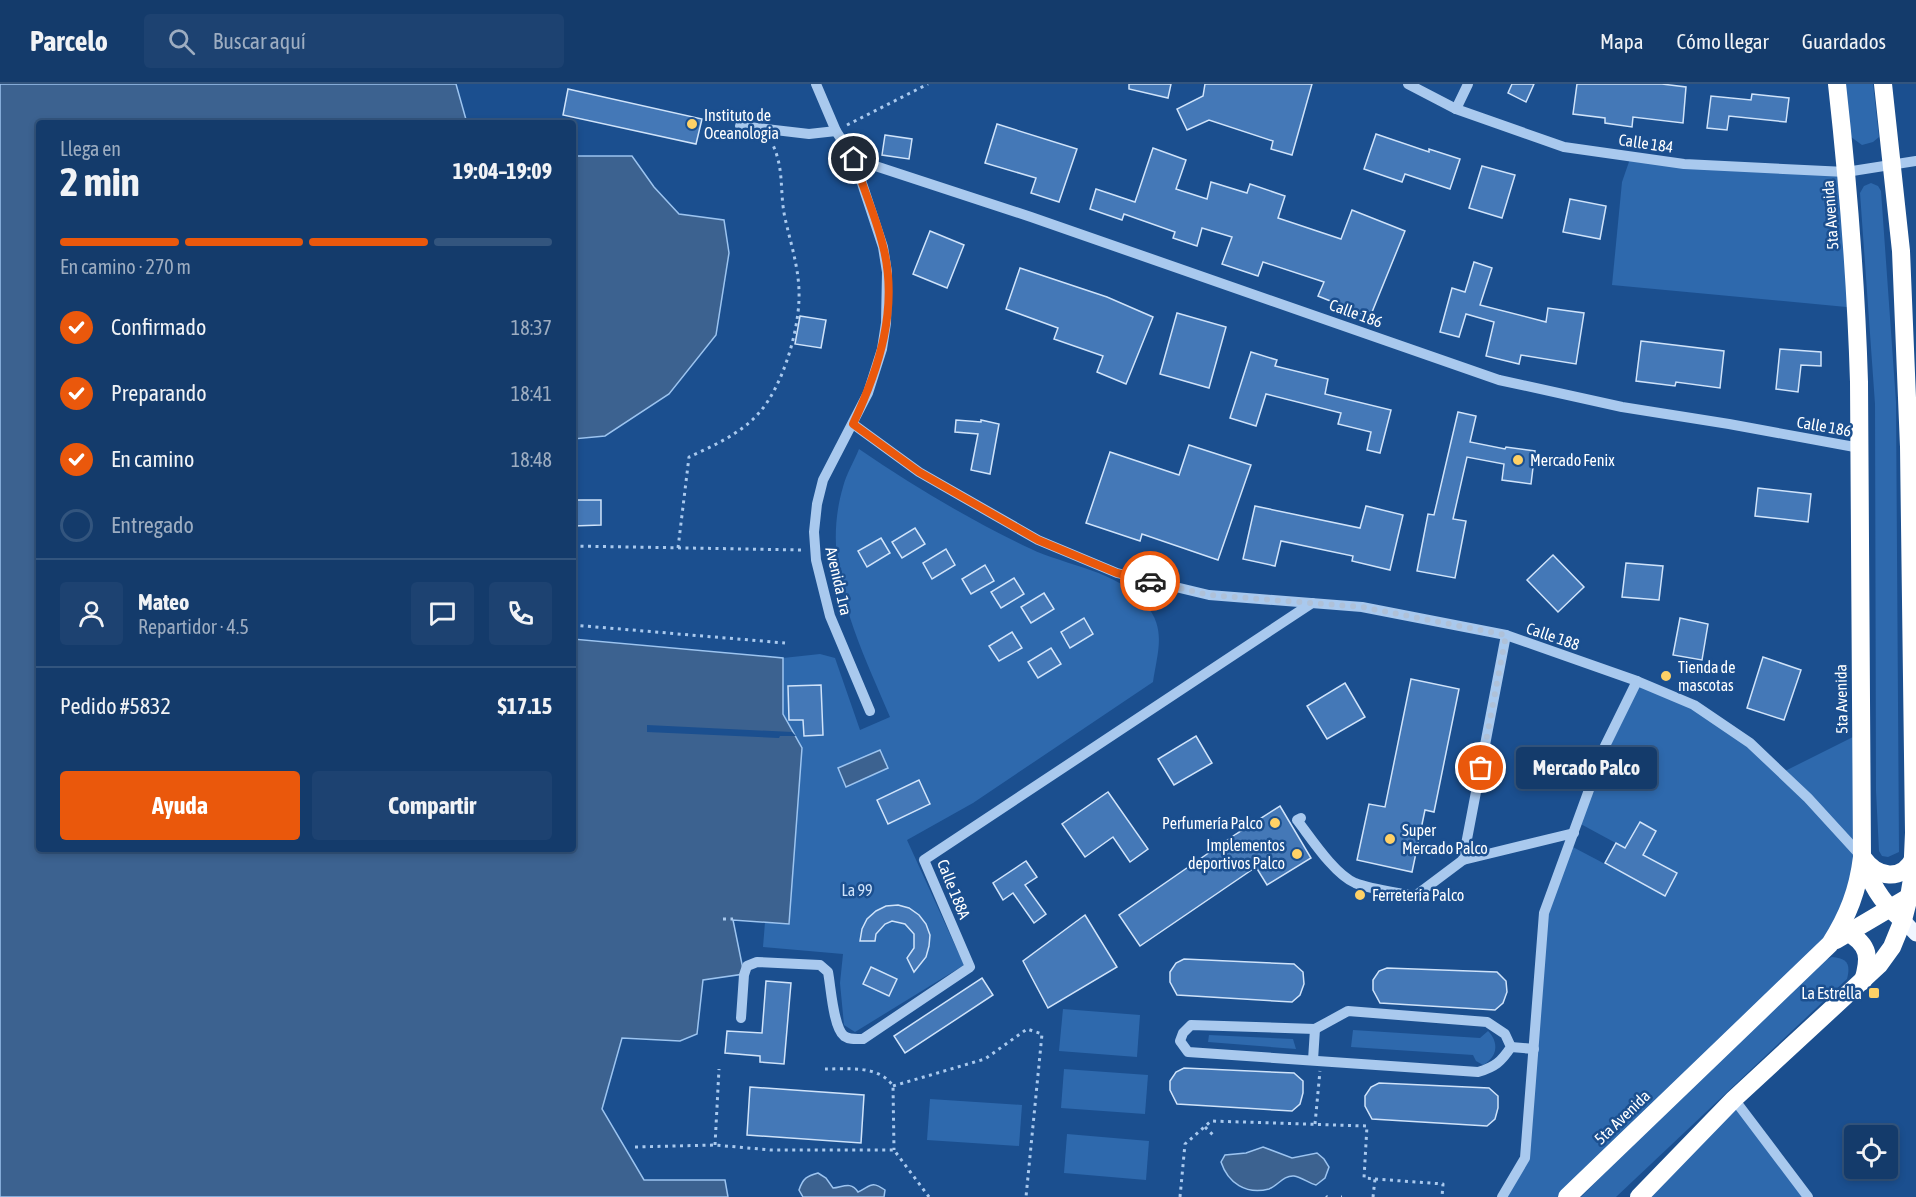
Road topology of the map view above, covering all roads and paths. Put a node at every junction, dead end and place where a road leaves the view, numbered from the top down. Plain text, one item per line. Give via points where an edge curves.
1 (816, 84) edge
2 (928, 84) edge
3 (1408, 84) edge
4 (1468, 84) edge
5 (1837, 84) edge
6 (1883, 84) edge
7 (1456, 109) junction
8 (740, 126) dead end
9 (766, 129) junction
10 (836, 131) junction
11 (854, 159) junction
12 (1916, 161) edge
13 (1893, 165) junction
14 (1846, 172) junction
15 (853, 424) junction
16 (1860, 448) junction
17 (576, 546) edge
18 (678, 548) junction
19 (816, 550) junction
20 (1312, 603) junction
21 (576, 625) edge
22 (1506, 635) junction
23 (785, 643) dead end
24 (1637, 681) junction
25 (870, 711) dead end
26 (1301, 818) dead end
27 (1574, 833) junction
28 (1862, 857) junction
29 (1914, 858) junction
30 (1463, 860) junction
31 (1912, 897) edge
32 (1903, 915) edge
33 (723, 919) dead end
34 (733, 920) dead end
35 (1848, 932) junction
36 (1916, 934) edge
37 (1830, 944) junction
38 (1863, 982) junction
39 (741, 1018) dead end
40 (1315, 1029) junction
41 (1511, 1047) junction
42 (1534, 1049) junction
43 (1317, 1060) junction
44 (719, 1069) dead end
45 (825, 1069) dead end
46 (893, 1086) junction
47 (1734, 1099) junction
48 (1315, 1124) junction
49 (1205, 1126) junction
50 (1214, 1136) dead end
51 (715, 1145) junction
52 (635, 1147) dead end
53 (894, 1150) junction
54 (1375, 1179) junction
55 (929, 1197) edge
56 (1026, 1197) edge
57 (1180, 1197) edge
58 (1373, 1197) edge
59 (1442, 1197) edge
60 (1502, 1197) edge
61 (1567, 1197) edge
62 (1639, 1197) edge
63 (1808, 1197) edge

1 - 10 street, Avenida 1ra
2 - 10 path
3 - 7 street, Calle 184
4 - 7 street
5 - 14 highway, 5ta Avenida
6 - 13 highway
7 - 14 street, Calle 184 via 1564,147 1684,164
8 - 9 street
9 - 10 street via 809,134
9 - 18 path via 781,167 782,198 797,266 800,300 793,338 772,393 758,414 715,445 689,457
10 - 11 street, Avenida 1ra
11 - 15 street, Avenida 1ra via 883,247 888,297 882,349
11 - 16 street, Calle 186 via 1499,381 1622,407
12 - 13 street, Calle 184
13 - 14 street, Calle 184
13 - 29 highway via 1901,251 1909,447
14 - 16 highway, 5ta Avenida via 1857,308
15 - 19 street, Avenida 1ra via 823,480 815,523
15 - 20 street, Calle 188 via 919,472 1028,534 1117,573 1209,595
16 - 28 highway, 5ta Avenida
17 - 18 path
18 - 19 path
19 - 25 street, Avenida 1ra via 831,616
20 - 22 street, Calle 188 via 1362,607
20 - 39 street, Calle 188A via 924,860 970,967 863,1039 850,1039 842,1035 837,1024 828,972 820,965 757,962 747,966 744,975
21 - 23 path
22 - 24 street, Calle 188
22 - 30 street
24 - 27 street via 1605,746
24 - 28 street, Calle 188 via 1694,705 1750,743
26 - 30 street via 1297,820 1326,860 1353,882 1370,887 1415,896
27 - 30 street
27 - 42 street via 1544,913
28 - 29 highway via 1878,873 1889,875 1910,867
28 - 32 highway via 1869,877
28 - 37 highway, 5ta Avenida via 1856,894
29 - 31 highway
31 - 32 highway
32 - 35 highway
32 - 36 main road
32 - 38 highway via 1892,947
33 - 34 path
35 - 37 highway
35 - 38 highway via 1864,947 1868,958
37 - 61 highway, 5ta Avenida
38 - 47 highway
40 - 41 street via 1348,1011 1487,1022 1504,1034
40 - 43 street
40 - 43 street via 1191,1025 1180,1041 1188,1052
41 - 42 street
41 - 43 street via 1500,1063 1478,1072
42 - 60 street via 1525,1158
43 - 48 path
44 - 51 path
45 - 46 path via 866,1070 888,1078
46 - 53 path
46 - 56 path via 985,1059 1027,1029 1042,1034
47 - 62 highway
47 - 63 street
48 - 49 path via 1211,1121
48 - 54 path via 1367,1126 1364,1179
49 - 50 path
49 - 57 path via 1185,1144
51 - 52 path
51 - 53 path via 771,1150
53 - 55 path
54 - 58 path
54 - 59 path via 1443,1184

